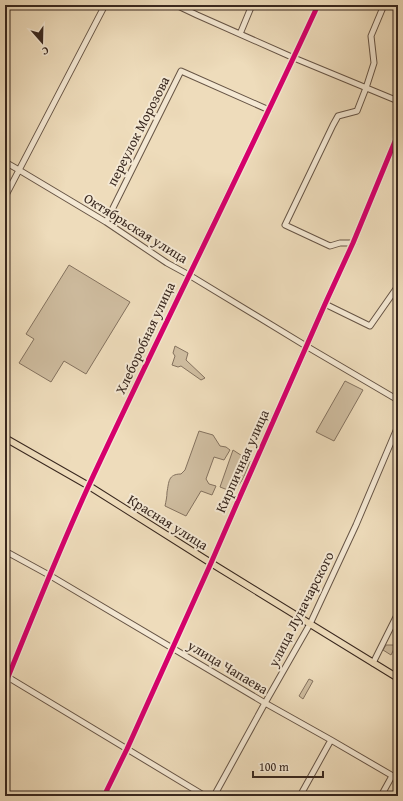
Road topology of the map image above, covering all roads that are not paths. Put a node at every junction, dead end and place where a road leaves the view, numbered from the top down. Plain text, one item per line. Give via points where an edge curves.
1 (105, 5) edge
2 (176, 5) edge
3 (252, 5) edge
4 (318, 5) edge
5 (384, 5) edge
6 (240, 34) junction
7 (294, 58) junction
8 (366, 88) junction
9 (398, 101) edge
10 (269, 110) junction
11 (398, 134) edge
12 (5, 162) edge
13 (19, 170) junction
14 (5, 197) edge
15 (106, 222) junction
16 (353, 243) junction
17 (189, 275) junction
18 (398, 286) edge
19 (325, 304) junction
20 (306, 346) junction
21 (398, 400) edge
22 (398, 426) edge
23 (5, 438) edge
24 (89, 486) junction
25 (5, 551) edge
26 (211, 564) junction
27 (49, 575) junction
28 (398, 613) edge
29 (310, 624) junction
30 (173, 648) junction
31 (373, 663) junction
32 (6, 676) edge
33 (398, 678) edge
34 (5, 687) edge
35 (265, 703) junction
36 (331, 740) junction
37 (127, 749) junction
38 (392, 776) junction
39 (398, 779) edge
40 (104, 796) edge
41 (205, 796) edge
42 (214, 796) edge
43 (300, 796) edge
44 (381, 796) edge

1 - 13 street
2 - 6 street
3 - 6 street
4 - 7 street, Хлеборобная улица
5 - 8 street via 371,36 374,63
6 - 7 street
7 - 8 street
7 - 10 street, Хлеборобная улица
8 - 9 street
8 - 16 street via 356,111 338,116 285,225 330,246
10 - 15 street, переулок Морозова via 181,71
10 - 17 street, Хлеборобная улица
11 - 16 street, Кирпичная улица
12 - 13 street, Октябрьская улица
13 - 14 street
13 - 15 street, Октябрьская улица
15 - 17 street, Октябрьская улица via 167,264
16 - 19 street, Кирпичная улица
17 - 20 street, Октябрьская улица
17 - 24 street, Хлеборобная улица
18 - 19 street via 370,326
19 - 20 street, Кирпичная улица
20 - 21 street, Октябрьская улица
20 - 26 street, Кирпичная улица
22 - 29 street, улица Луначарского
23 - 24 main road, Красная улица
24 - 26 main road, Красная улица
24 - 27 street, Хлеборобная улица
25 - 27 street, улица Чапаева
26 - 29 main road, Красная улица
26 - 30 street, Кирпичная улица
27 - 30 street, улица Чапаева
27 - 32 street, Хлеборобная улица
28 - 31 street
29 - 31 main road, Красная улица
29 - 35 street, улица Луначарского
30 - 35 street, улица Чапаева
30 - 37 street, Кирпичная улица
31 - 33 main road, Красная улица
32 - 34 street, Хлеборобная улица
32 - 37 street
35 - 36 street, улица Чапаева
35 - 42 street, улица Луначарского
36 - 38 street, улица Чапаева
36 - 43 street
37 - 40 street, Кирпичная улица
37 - 41 street
38 - 39 street, улица Чапаева
38 - 44 street

